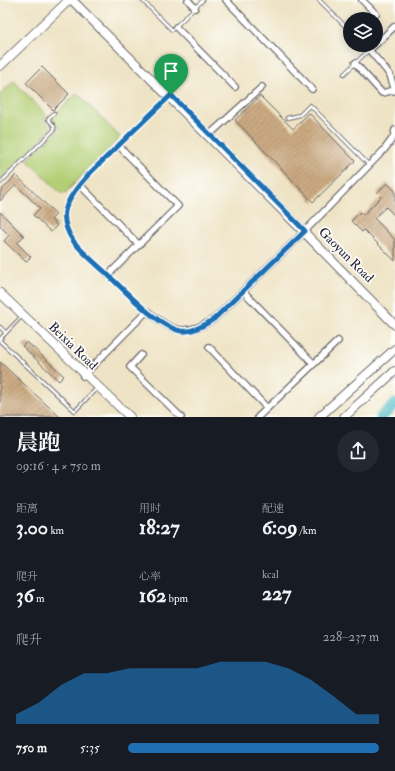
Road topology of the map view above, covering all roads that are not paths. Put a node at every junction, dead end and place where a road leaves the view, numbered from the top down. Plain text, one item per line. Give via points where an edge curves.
1 (63, 0) edge
2 (69, 0) edge
3 (72, 0) edge
4 (77, 0) edge
5 (142, 0) edge
6 (188, 0) edge
7 (203, 0) edge
8 (226, 0) edge
9 (319, 0) edge
10 (362, 0) edge
11 (195, 8) junction
12 (374, 12) edge
13 (343, 24) edge
14 (176, 27) junction
15 (394, 30) edge
16 (383, 39) edge
17 (367, 52) edge
18 (371, 52) edge
19 (0, 61) edge
20 (355, 63) junction
21 (0, 66) edge
22 (344, 74) dead end
23 (262, 87) dead end
24 (235, 88) dead end
25 (312, 89) dead end
26 (395, 90) edge
27 (170, 96) junction
28 (54, 113) dead end
29 (287, 118) dead end
30 (395, 130) edge
31 (209, 134) junction
32 (394, 139) edge
33 (119, 146) junction
34 (369, 166) junction
35 (0, 183) edge
36 (80, 185) junction
37 (304, 231) junction
38 (139, 245) junction
39 (108, 276) junction
40 (243, 291) junction
41 (0, 293) edge
42 (0, 297) edge
43 (147, 311) junction
44 (21, 317) junction
45 (395, 324) edge
46 (0, 327) edge
47 (6, 333) junction
48 (0, 340) edge
49 (338, 341) dead end
50 (209, 347) dead end
51 (395, 349) edge
52 (141, 355) dead end
53 (314, 364) junction
54 (395, 371) edge
55 (84, 375) junction
56 (96, 389) junction
57 (267, 408) junction
58 (126, 417) edge
59 (130, 417) edge
60 (181, 417) edge
61 (258, 417) edge
62 (319, 417) edge
63 (344, 417) edge

1 - 19 main road
2 - 21 main road
3 - 27 main road, Gaoyun Road
4 - 27 main road, Gaoyun Road
5 - 14 lane via 172,30
6 - 11 street
7 - 11 lane
8 - 25 street
9 - 13 lane
10 - 12 street
11 - 14 lane
14 - 24 street
15 - 16 street
17 - 20 lane
18 - 26 street via 390,75
20 - 22 lane
20 - 26 street via 382,93
23 - 31 street
27 - 31 main road, Gaoyun Road
27 - 33 lane
27 - 37 main road, Gaoyun Road
28 - 35 lane via 48,120 54,126 54,130
29 - 34 lane via 300,114 310,105
30 - 32 street
31 - 37 main road, Gaoyun Road
32 - 34 street
33 - 36 lane
33 - 38 street via 178,206
34 - 37 street
36 - 38 street
36 - 39 lane via 65,212 68,232 80,249
37 - 40 street
37 - 45 main road, Gaoyun Road
38 - 39 street
39 - 43 lane
40 - 43 street via 214,319 194,329 182,331 172,328
40 - 53 street
41 - 55 main road, Beixia Road
42 - 44 main road, Beixia Road
43 - 55 street
44 - 47 lane
44 - 55 main road, Beixia Road
46 - 47 lane
47 - 48 lane
48 - 56 lane via 75,411
49 - 53 street
50 - 57 street
51 - 62 main road
52 - 60 street via 130,367
53 - 57 street
54 - 63 main road
55 - 56 main road, Beixia Road
55 - 59 main road, Beixia Road
56 - 58 main road, Beixia Road
57 - 61 street

